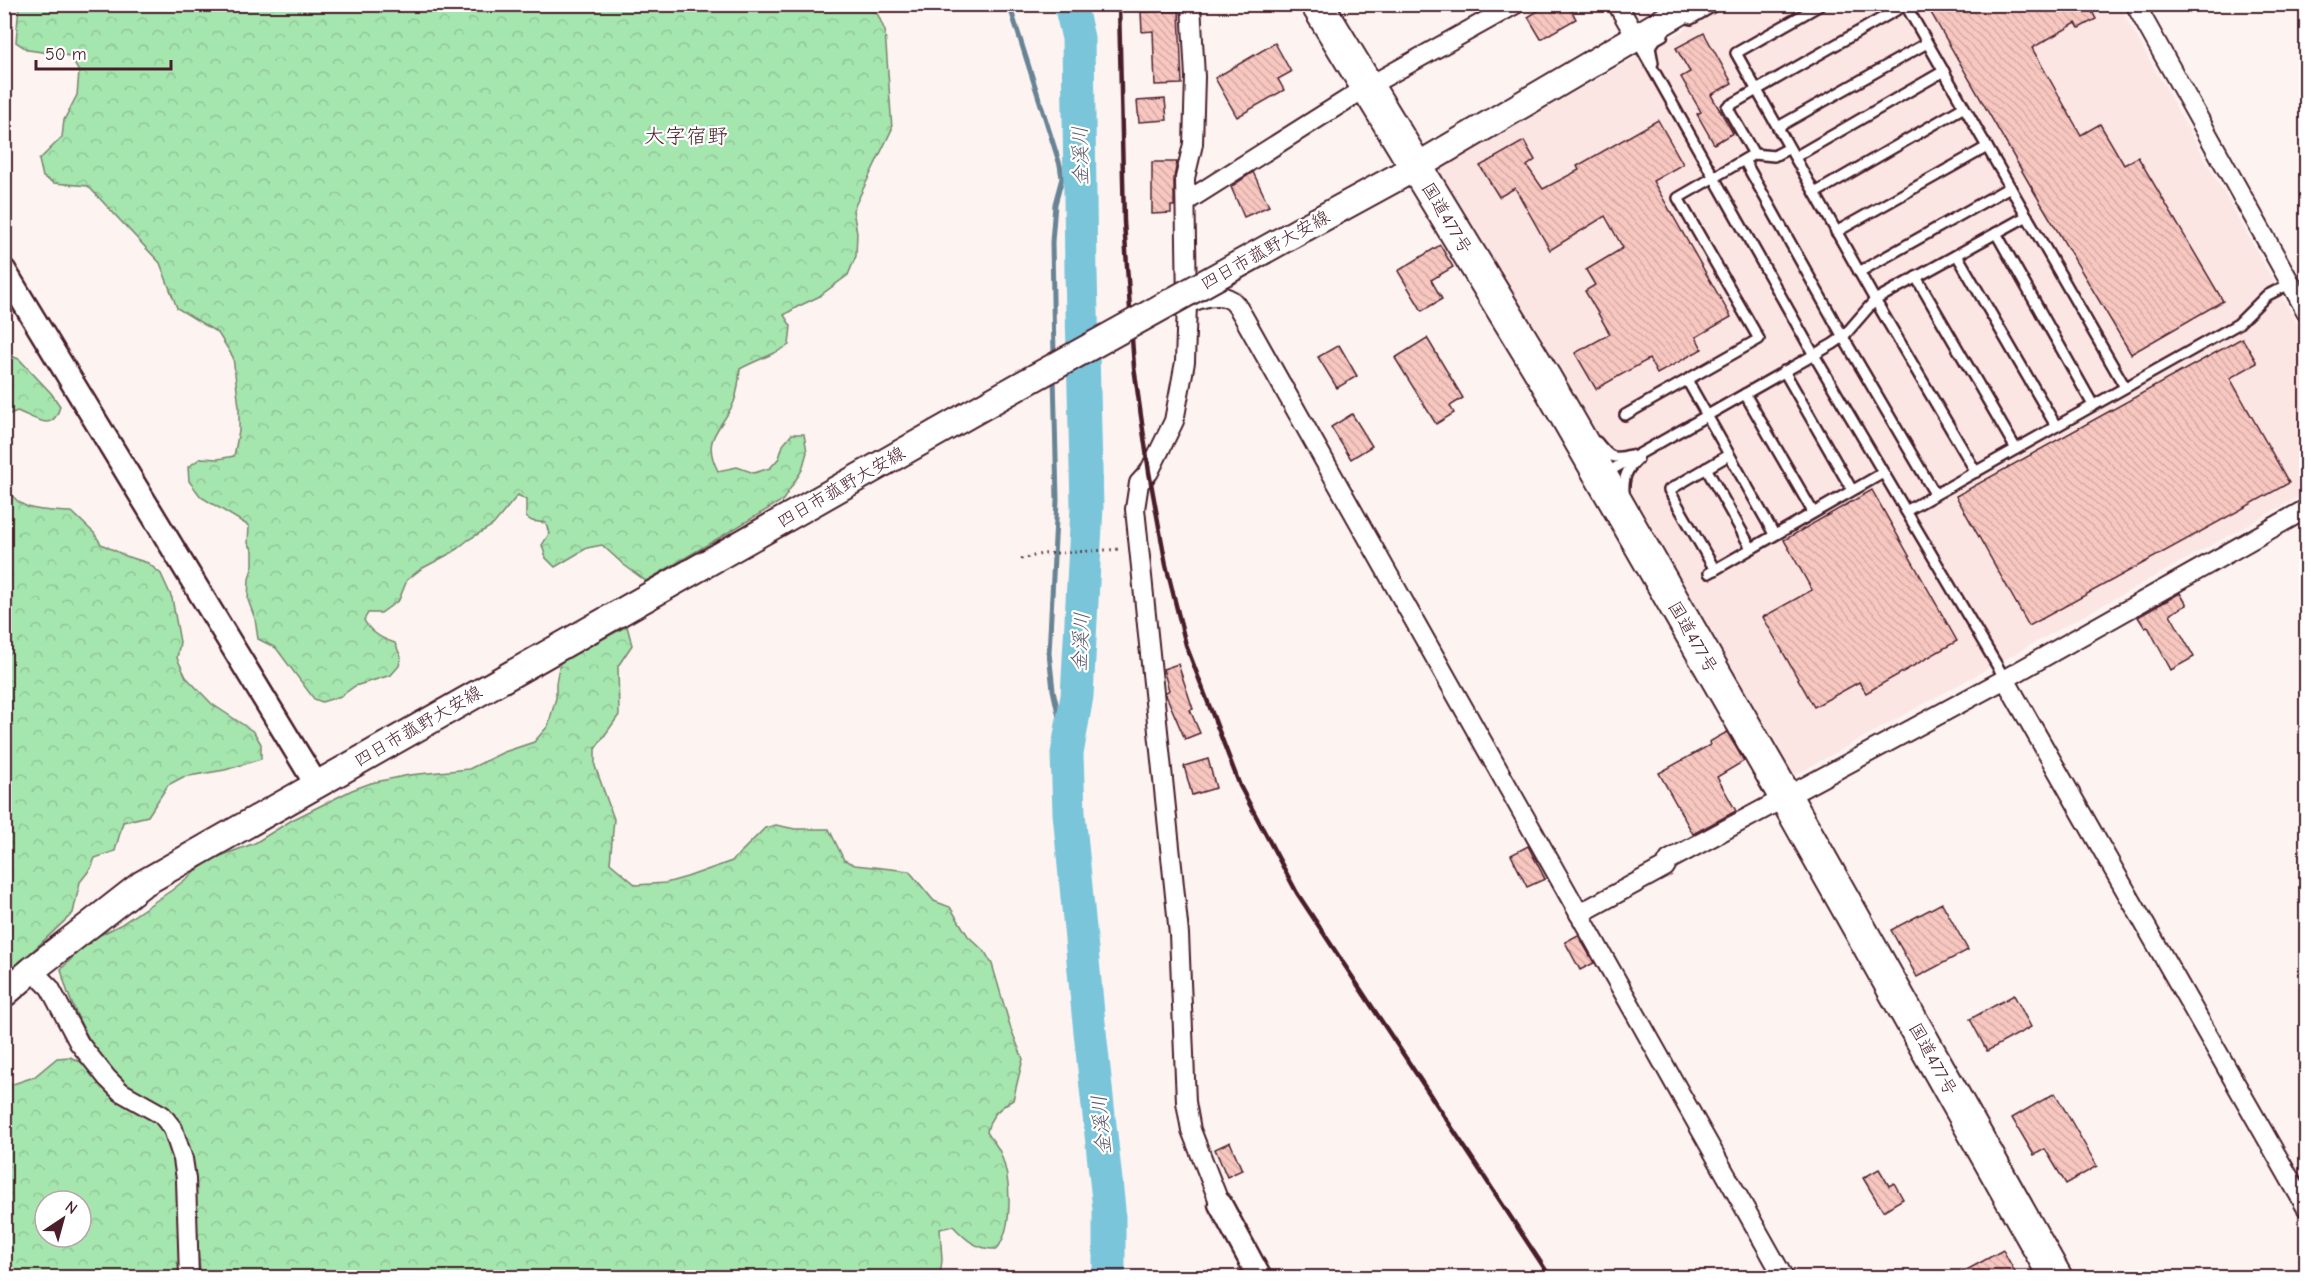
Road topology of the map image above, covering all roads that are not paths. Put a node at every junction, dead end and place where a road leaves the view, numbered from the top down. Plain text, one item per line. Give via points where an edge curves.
1 (1191, 4) edge
2 (1317, 4) edge
3 (1516, 4) edge
4 (1617, 4) edge
5 (1717, 4) edge
6 (1822, 4) edge
7 (2135, 4) edge
8 (1905, 5) edge
9 (1685, 14) edge
10 (1636, 37) junction
11 (1927, 43) junction
12 (1654, 70) junction
13 (1944, 71) junction
14 (1367, 87) junction
15 (1757, 89) junction
16 (1964, 107) junction
17 (1778, 127) junction
18 (1987, 147) junction
19 (1789, 148) junction
20 (1754, 154) junction
21 (1795, 157) junction
22 (1744, 159) junction
23 (1416, 167) junction
24 (1714, 178) junction
25 (2010, 187) junction
26 (1815, 193) junction
27 (1187, 201) junction
28 (2027, 216) junction
29 (1836, 232) junction
30 (1996, 233) junction
31 (1957, 255) junction
32 (4, 270) edge
33 (1859, 272) junction
34 (1916, 277) junction
35 (2291, 283) junction
36 (1875, 300) junction
37 (1187, 304) junction
38 (2307, 311) edge
39 (1843, 337) junction
40 (1814, 355) junction
41 (1784, 371) junction
42 (1544, 377) junction
43 (1687, 380) junction
44 (2125, 387) junction
45 (1744, 394) junction
46 (2093, 405) junction
47 (1625, 415) dead end
48 (1708, 415) junction
49 (1580, 421) dead end
50 (2056, 426) junction
51 (1587, 430) dead end
52 (1651, 448) junction
53 (2016, 449) junction
54 (1729, 455) junction
55 (1706, 468) junction
56 (1883, 472) junction
57 (1976, 472) junction
58 (1601, 476) junction
59 (1852, 490) junction
60 (1935, 494) junction
61 (2307, 509) edge
62 (1906, 511) junction
63 (1813, 512) junction
64 (1774, 534) junction
65 (1641, 546) junction
66 (1751, 548) junction
67 (2005, 679) junction
68 (316, 784) junction
69 (1785, 796) junction
70 (1579, 914) junction
71 (32, 970) junction
72 (4, 994) edge
73 (1220, 1204) joint
74 (2307, 1208) edge
75 (189, 1278) edge
76 (1260, 1278) edge
77 (1784, 1278) edge
78 (2056, 1278) edge

1 - 27 street via 1193,144 1185,178
2 - 14 highway, 国道477号
3 - 14 street
4 - 10 street
5 - 9 lane
6 - 15 lane via 1736,53
7 - 35 street
8 - 11 lane
8 - 15 lane
9 - 10 main road, 四日市菰野大安線
9 - 12 lane via 1650,47
10 - 12 lane
10 - 23 main road, 四日市菰野大安線
11 - 13 lane
11 - 17 lane
12 - 24 lane
13 - 16 lane
13 - 21 lane
14 - 23 highway, 国道477号
14 - 27 street
15 - 17 lane
15 - 20 lane via 1727,107
16 - 18 lane
16 - 26 lane
17 - 19 lane
18 - 25 lane
18 - 29 lane
19 - 20 lane via 1774,156
19 - 21 lane
20 - 22 lane
21 - 26 lane
22 - 24 lane
22 - 39 lane
23 - 42 highway, 国道477号
23 - 68 main road, 四日市菰野大安線, bridge via 1005,394
24 - 40 lane
24 - 43 lane via 1678,198 1759,339
25 - 28 lane
25 - 33 lane
26 - 29 lane
27 - 37 street
28 - 30 lane
28 - 44 lane
29 - 33 lane
30 - 31 lane
30 - 46 lane
31 - 34 lane
31 - 50 lane
32 - 68 street
33 - 36 lane
34 - 36 lane
34 - 53 lane
35 - 38 street
35 - 44 lane via 2265,296 2238,324
36 - 39 lane
36 - 57 lane
37 - 70 street via 1204,297 1223,297 1232,300 1243,316
37 - 73 street via 1185,362 1174,421 1149,472 1138,483 1135,509 1179,934 1186,1102 1191,1130
39 - 40 lane
39 - 60 lane
40 - 41 lane
40 - 56 lane
41 - 45 lane
41 - 59 lane
42 - 49 lane
42 - 58 highway, 国道477号
43 - 47 lane
43 - 48 lane
44 - 46 lane
45 - 48 lane
45 - 63 lane
46 - 50 lane
48 - 52 lane
48 - 54 lane
50 - 53 lane
51 - 52 lane via 1609,456 1618,459
52 - 58 lane
52 - 65 lane via 1627,470 1623,481 1625,503
53 - 57 lane
54 - 55 lane
54 - 64 lane
55 - 66 lane
55 - 66 lane via 1669,489 1712,571
56 - 59 lane
56 - 62 lane
57 - 60 lane
58 - 65 highway, 国道477号
59 - 63 lane
60 - 62 lane
61 - 67 street
62 - 67 lane
63 - 64 lane
64 - 66 lane
65 - 69 highway, 国道477号
67 - 69 street
67 - 74 street
68 - 71 main road, 四日市菰野大安線 via 142,884
69 - 70 street
69 - 78 highway, 国道477号
70 - 77 street
71 - 72 main road, 四日市菰野大安線
71 - 75 street via 50,988 79,1043 107,1078 121,1092 162,1115 173,1129 186,1179
73 - 76 street

